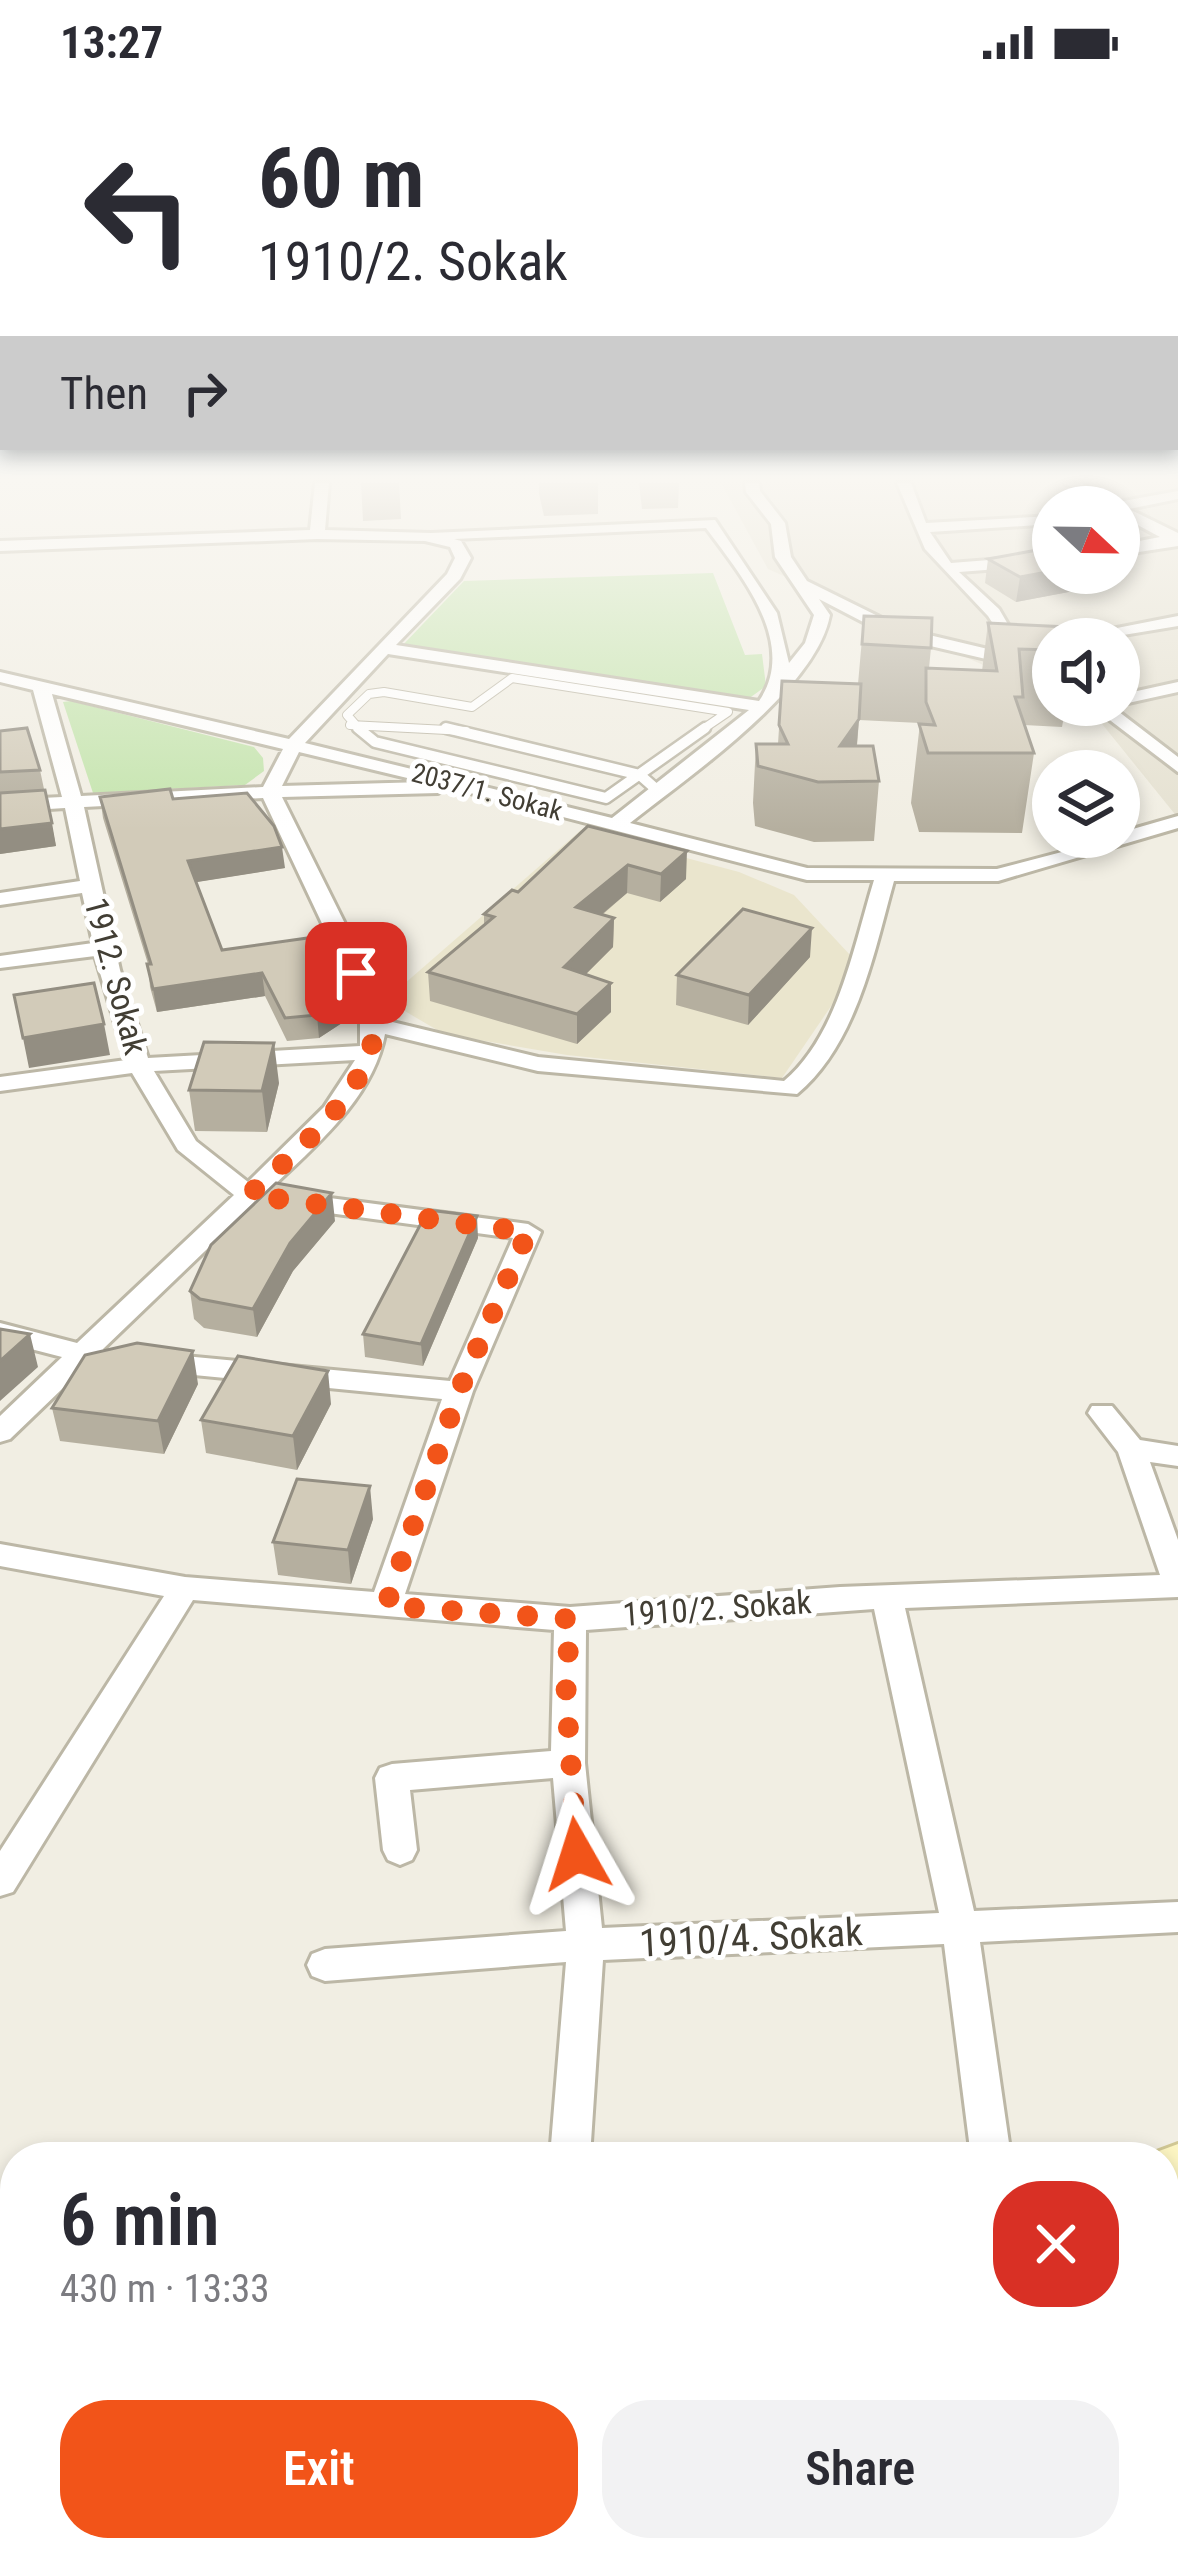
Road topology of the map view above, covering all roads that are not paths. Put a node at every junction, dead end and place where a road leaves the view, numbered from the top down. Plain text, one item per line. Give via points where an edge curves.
1 (430, 599) edge
2 (762, 599) edge
3 (811, 599) edge
4 (830, 599) edge
5 (983, 599) edge
6 (1178, 621) edge
7 (1140, 627) edge
8 (1032, 645) edge
9 (384, 648) junction
10 (1013, 648) junction
11 (1032, 659) edge
12 (1032, 665) edge
13 (0, 677) edge
14 (782, 679) junction
15 (41, 686) junction
16 (1178, 687) edge
17 (1140, 695) edge
18 (466, 707) junction
19 (764, 707) junction
20 (350, 725) junction
21 (447, 726) junction
22 (1126, 726) edge
23 (295, 744) junction
24 (1178, 766) edge
25 (640, 775) junction
26 (449, 782) junction
27 (657, 790) junction
28 (269, 792) junction
29 (73, 802) junction
30 (0, 806) edge
31 (1178, 822) edge
32 (614, 826) junction
33 (885, 876) junction
34 (91, 886) junction
35 (0, 899) edge
36 (104, 948) junction
37 (0, 962) edge
38 (374, 1025) junction
39 (369, 1052) junction
40 (139, 1065) junction
41 (0, 1084) edge
42 (249, 1195) junction
43 (0, 1332) edge
44 (81, 1355) junction
45 (459, 1391) junction
46 (1102, 1413) dead end
47 (0, 1432) edge
48 (1131, 1449) junction
49 (1178, 1456) edge
50 (0, 1555) edge
51 (1178, 1584) edge
52 (184, 1588) junction
53 (887, 1599) junction
54 (386, 1606) junction
55 (570, 1619) junction
56 (568, 1762) junction
57 (400, 1850) dead end
58 (0, 1881) edge
59 (1178, 1917) edge
60 (960, 1928) junction
61 (586, 1945) junction
62 (325, 1965) dead end
63 (571, 2142) edge
64 (989, 2142) edge

1 - 9 street
2 - 14 street
3 - 14 street via 822,615 820,632
4 - 12 street via 898,633
5 - 10 street
6 - 7 street
8 - 10 street
9 - 19 street
9 - 23 street
10 - 11 street
13 - 15 street, 2037/1. Sokak
14 - 19 street
15 - 23 street, 2037/1. Sokak
15 - 29 street, 1912. Sokak
16 - 17 street
18 - 20 lane via 375,693 347,715
18 - 21 lane
18 - 25 lane via 512,678 728,712
19 - 27 street
20 - 21 lane
20 - 25 lane via 375,742 602,798
21 - 25 lane
22 - 24 street
23 - 26 street, 2037/1. Sokak
23 - 28 street
25 - 27 lane
26 - 28 street
26 - 32 street, 2037/1. Sokak
27 - 32 street
28 - 29 street
28 - 38 street via 374,1010
29 - 30 street
29 - 34 street, 1912. Sokak
31 - 33 street, 2037/1. Sokak via 1014,872
32 - 33 street, 2037/1. Sokak via 807,874
33 - 38 street via 845,1003 789,1089 538,1064
34 - 35 street
34 - 36 street, 1912. Sokak
36 - 37 street
36 - 40 street, 1912. Sokak
38 - 39 street
39 - 40 street
39 - 42 street via 348,1096
40 - 41 street
40 - 42 street, 1912. Sokak via 187,1145
42 - 44 street
42 - 45 street via 528,1232
43 - 44 street
44 - 45 street
44 - 47 street
45 - 54 street
46 - 48 street
48 - 49 street
48 - 51 street
50 - 52 street, 1910/2. Sokak
51 - 53 street, 1910/2. Sokak
52 - 54 street, 1910/2. Sokak
52 - 58 street
53 - 55 street, 1910/2. Sokak
53 - 60 street
54 - 55 street, 1910/2. Sokak
55 - 56 street
56 - 57 street via 392,1778
56 - 61 street
59 - 60 street, 1910/4. Sokak
60 - 61 street, 1910/4. Sokak
60 - 64 street
61 - 62 street, 1910/4. Sokak
61 - 63 street

